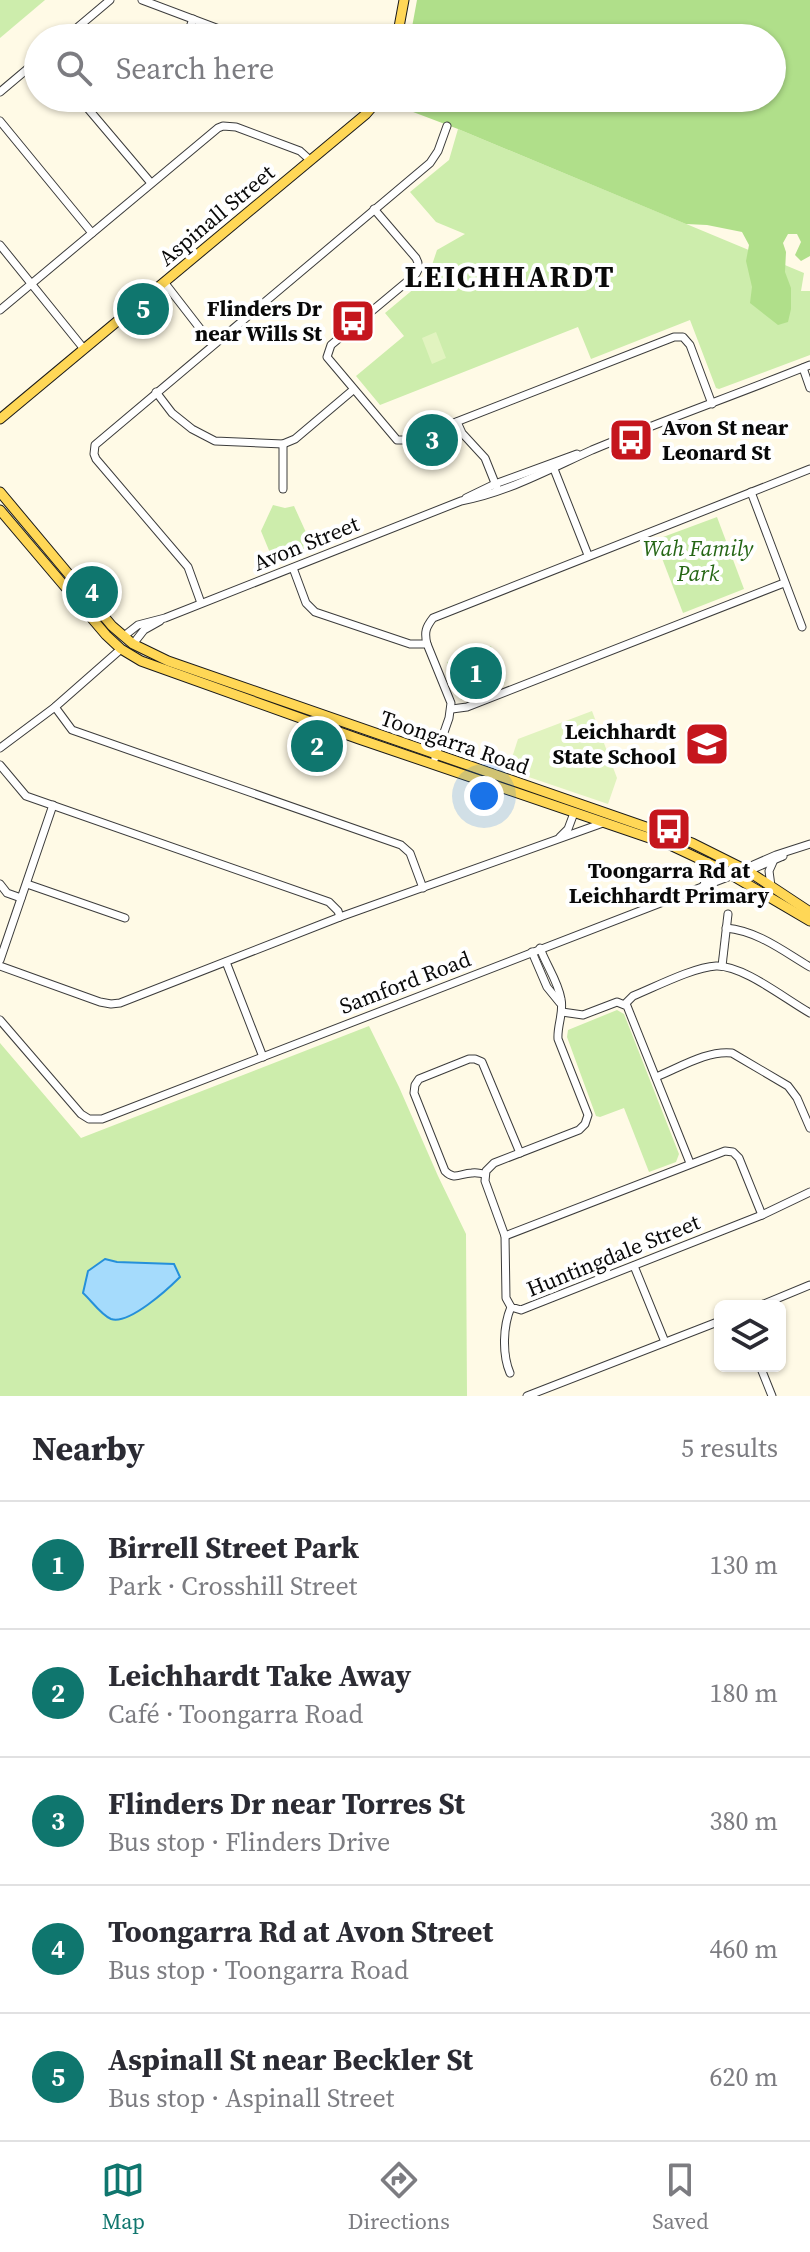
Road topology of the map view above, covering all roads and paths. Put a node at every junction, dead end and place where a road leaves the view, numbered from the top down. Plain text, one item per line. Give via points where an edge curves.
1 (110, 0) edge
2 (142, 0) edge
3 (404, 0) edge
4 (193, 19) junction
5 (82, 24) edge
6 (191, 24) edge
7 (206, 24) edge
8 (400, 24) edge
9 (24, 72) edge
10 (0, 92) edge
11 (91, 112) edge
12 (368, 112) edge
13 (0, 121) edge
14 (447, 126) dead end
15 (310, 160) junction
16 (151, 183) junction
17 (374, 209) junction
18 (92, 233) junction
19 (0, 245) edge
20 (164, 282) junction
21 (32, 283) junction
22 (0, 310) edge
23 (212, 344) junction
24 (84, 349) junction
25 (806, 367) edge
26 (810, 388) edge
27 (353, 390) junction
28 (156, 392) junction
29 (712, 404) junction
30 (0, 419) edge
31 (457, 422) junction
32 (283, 444) junction
33 (553, 465) junction
34 (810, 469) edge
35 (496, 487) junction
36 (283, 489) dead end
37 (0, 492) edge
38 (751, 492) junction
39 (0, 510) edge
40 (588, 555) junction
41 (293, 568) junction
42 (784, 583) junction
43 (201, 603) junction
44 (165, 618) junction
45 (802, 627) dead end
46 (124, 636) junction
47 (133, 644) junction
48 (427, 644) junction
49 (121, 649) junction
50 (55, 707) junction
51 (452, 709) junction
52 (0, 748) edge
53 (435, 759) junction
54 (0, 765) edge
55 (53, 805) junction
56 (579, 811) junction
57 (605, 822) junction
58 (573, 834) junction
59 (560, 837) junction
60 (810, 844) edge
61 (788, 853) junction
62 (708, 861) junction
63 (773, 862) junction
64 (746, 870) junction
65 (733, 875) junction
66 (0, 884) edge
67 (27, 884) junction
68 (771, 886) junction
69 (703, 887) junction
70 (423, 888) junction
71 (21, 898) junction
72 (810, 912) edge
73 (728, 914) dead end
74 (340, 917) junction
75 (125, 918) dead end
76 (810, 921) edge
77 (726, 928) junction
78 (536, 950) junction
79 (226, 962) junction
80 (0, 963) edge
81 (722, 966) junction
82 (810, 967) edge
83 (625, 1004) junction
84 (562, 1009) junction
85 (810, 1013) edge
86 (0, 1020) edge
87 (263, 1057) junction
88 (656, 1077) junction
89 (807, 1114) edge
90 (810, 1128) edge
91 (520, 1153) junction
92 (690, 1163) junction
93 (485, 1174) junction
94 (810, 1192) edge
95 (762, 1215) junction
96 (505, 1236) junction
97 (634, 1266) junction
98 (810, 1285) edge
99 (774, 1300) edge
100 (511, 1307) junction
101 (714, 1323) edge
102 (665, 1342) junction
103 (762, 1372) edge
104 (510, 1373) dead end
105 (527, 1396) edge
106 (772, 1396) edge

1 - 5 street
2 - 4 street
3 - 8 main road
4 - 6 street
4 - 7 street
9 - 10 street
11 - 16 street
12 - 15 main road, Aspinall Street
13 - 18 street
14 - 17 street via 430,163
15 - 16 street via 300,151 223,126
15 - 20 main road, Aspinall Street
16 - 18 street
17 - 23 street
17 - 27 street via 419,268 328,350 328,359
18 - 21 street
19 - 21 street
20 - 23 street
20 - 24 main road, Aspinall Street
21 - 22 street
21 - 24 street
23 - 28 street
24 - 30 main road, Aspinall Street
25 - 26 street
25 - 29 street, Avon Street
27 - 31 street via 400,441
27 - 32 street
28 - 32 street via 172,413 215,441
28 - 43 street via 94,450 96,459 188,567
29 - 31 street via 690,345 683,337 674,337
29 - 33 street, Avon Street
31 - 35 street via 485,458
32 - 36 street
33 - 35 street, Avon Street
33 - 40 street
34 - 38 street
35 - 41 street, Avon Street
37 - 46 main road, Toongarra Road
38 - 40 street
38 - 42 street
39 - 49 main road, Toongarra Road
40 - 48 street via 433,618 427,625
41 - 43 street, Avon Street
41 - 48 street via 306,603 315,612 410,644
42 - 45 street
42 - 51 street
43 - 44 street, Avon Street
44 - 46 street, Avon Street via 138,625
44 - 47 street, Avon Street via 145,629
46 - 47 main road, Toongarra Road
46 - 49 main road
47 - 49 main road
47 - 53 main road, Toongarra Road
48 - 51 street
49 - 50 street
49 - 53 main road, Toongarra Road via 177,676
50 - 52 street
50 - 70 street via 72,730 401,845 410,853
51 - 53 street
53 - 56 main road, Toongarra Road
54 - 55 street via 26,796
55 - 67 street
55 - 74 street via 329,902
56 - 57 main road, Toongarra Road
56 - 58 street
56 - 59 street
56 - 64 main road, Toongarra Road via 692,843
57 - 58 street
57 - 62 main road, Toongarra Road
58 - 59 street
59 - 70 street
60 - 61 street, Samford Road
61 - 63 street, Samford Road
61 - 64 street, Samford Road
62 - 65 main road, Toongarra Road
62 - 69 street
63 - 64 street, Samford Road
63 - 68 street
64 - 65 main road, Samford Road
64 - 68 main road, Toongarra Road
65 - 69 street, Samford Road
65 - 76 main road, Toongarra Road
66 - 71 street
67 - 71 street
67 - 75 street
68 - 72 main road, Toongarra Road
69 - 78 street, Samford Road
70 - 74 street
71 - 80 street
73 - 77 street
74 - 79 street
77 - 81 street
77 - 82 street via 758,936
78 - 84 street via 555,982
78 - 87 street, Samford Road
79 - 80 street via 111,1004
79 - 87 street
81 - 83 street via 633,996
81 - 85 street
83 - 84 street via 583,1015
83 - 88 street
84 - 91 street via 558,1039 587,1121 579,1130
86 - 87 street, Samford Road via 89,1119 102,1119
88 - 89 street via 709,1056 732,1053 788,1086
88 - 92 street
89 - 90 street
91 - 93 street via 491,1164
91 - 93 street via 480,1060 469,1059 419,1079 414,1093 446,1173
92 - 95 street via 725,1151 735,1154
92 - 96 street
93 - 96 street, Huntingdale Street
94 - 95 street, Huntingdale Street
95 - 97 street, Huntingdale Street
96 - 100 street, Huntingdale Street via 506,1298
97 - 100 street, Huntingdale Street via 524,1309
97 - 102 street
98 - 99 street
100 - 104 street via 506,1326
101 - 102 street
102 - 105 street
103 - 106 street

